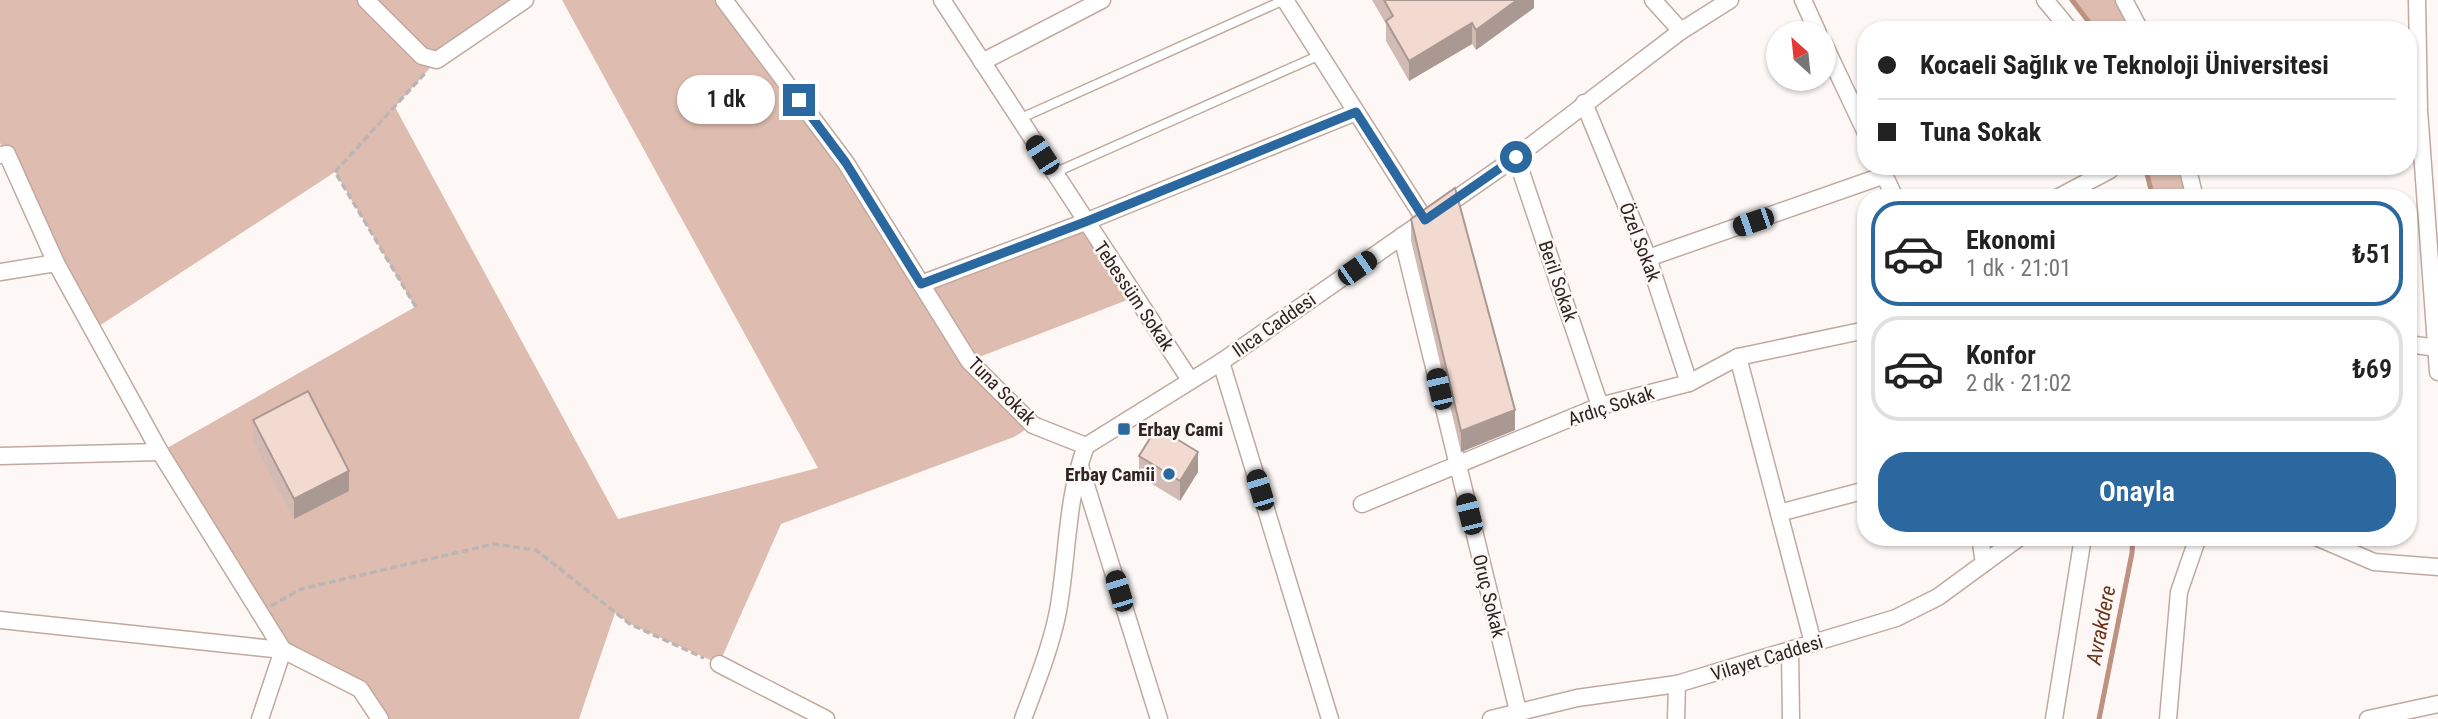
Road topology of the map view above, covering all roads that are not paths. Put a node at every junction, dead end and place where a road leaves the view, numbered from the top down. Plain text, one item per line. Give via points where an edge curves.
1 (366, 0) edge
2 (526, 0) edge
3 (724, 0) edge
4 (942, 0) edge
5 (1102, 0) edge
6 (1285, 0) edge
7 (1653, 0) edge
8 (1730, 0) edge
9 (1803, 0) edge
10 (2045, 0) edge
11 (2124, 0) edge
12 (2417, 0) edge
13 (1813, 21) edge
14 (2062, 21) edge
15 (2135, 21) edge
16 (1681, 32) junction
17 (1320, 55) junction
18 (982, 62) junction
19 (1836, 69) edge
20 (1584, 103) junction
21 (1356, 112) junction
22 (1857, 114) edge
23 (1019, 119) junction
24 (2, 151) edge
25 (1516, 157) junction
26 (1054, 173) junction
27 (1872, 175) edge
28 (2101, 175) edge
29 (2074, 189) edge
30 (2432, 218) edge
31 (1425, 220) junction
32 (1085, 222) junction
33 (1402, 236) junction
34 (1647, 258) junction
35 (56, 263) junction
36 (0, 272) edge
37 (921, 284) junction
38 (1857, 332) edge
39 (2417, 345) edge
40 (2437, 348) edge
41 (1738, 357) junction
42 (1221, 362) junction
43 (2438, 372) edge
44 (1190, 380) junction
45 (1689, 383) junction
46 (1600, 405) junction
47 (1086, 446) junction
48 (160, 452) junction
49 (0, 456) edge
50 (1079, 464) junction
51 (1457, 465) junction
52 (1857, 492) edge
53 (1362, 504) dead end
54 (1779, 513) junction
55 (1981, 546) edge
56 (2008, 546) edge
57 (2081, 546) edge
58 (2194, 546) edge
59 (2337, 546) edge
60 (1984, 563) junction
61 (2438, 566) edge
62 (0, 620) edge
63 (1813, 643) junction
64 (283, 650) junction
65 (1790, 650) junction
66 (719, 664) road end
67 (1676, 684) junction
68 (2438, 704) edge
69 (1518, 711) junction
70 (260, 719) edge
71 (380, 719) edge
72 (826, 719) edge
73 (1023, 719) edge
74 (1159, 719) edge
75 (1330, 719) edge
76 (1491, 719) edge
77 (1676, 719) edge
78 (1791, 719) edge
79 (2054, 719) edge
80 (2168, 719) edge
81 (2368, 719) edge

1 - 2 street via 429,58
3 - 37 street, Tuna Sokak via 846,163
4 - 18 street, Tebessüm Sokak
5 - 18 street
6 - 17 street
6 - 23 lane
7 - 16 street
8 - 16 street, Ilıca Caddesi
9 - 13 street
10 - 14 street
11 - 15 street
12 - 30 street via 2419,110
16 - 20 street, Ilıca Caddesi
17 - 21 street
17 - 26 lane
18 - 23 street, Tebessüm Sokak
19 - 22 street
20 - 25 street, Ilıca Caddesi
20 - 34 street, Özel Sokak
21 - 31 street
21 - 32 street
23 - 26 street, Tebessüm Sokak
24 - 35 street
25 - 31 street, Ilıca Caddesi
25 - 46 street, Beril Sokak
26 - 32 street, Tebessüm Sokak
27 - 34 street
28 - 29 street
30 - 40 street
31 - 33 street, Ilıca Caddesi
32 - 37 street
32 - 44 street, Tebessüm Sokak
33 - 42 street, Ilıca Caddesi
33 - 51 street, Oruç Sokak
34 - 45 street, Özel Sokak
35 - 36 street
35 - 48 street
37 - 47 street, Tuna Sokak via 969,361 1033,425
38 - 41 street, Ardıç Sokak
39 - 40 street
40 - 43 street
41 - 45 street, Ardıç Sokak
41 - 54 street
42 - 44 street, Ilıca Caddesi
42 - 75 street
44 - 47 street, Ilıca Caddesi
45 - 46 street, Ardıç Sokak
46 - 51 street, Ardıç Sokak
47 - 50 street
48 - 49 street
48 - 64 street
50 - 73 street via 1057,613
50 - 74 street
51 - 53 street, Ardıç Sokak
51 - 69 street, Oruç Sokak
52 - 54 street
54 - 63 street
55 - 60 street
56 - 60 street, Vilayet Caddesi
57 - 79 street
58 - 80 street via 2179,592
59 - 61 street via 2374,562
60 - 63 street, Vilayet Caddesi via 1938,597 1896,618
62 - 64 street
63 - 65 street, Vilayet Caddesi
64 - 70 street
64 - 71 street via 360,689
65 - 67 street, Vilayet Caddesi
65 - 78 street
66 - 72 street
67 - 69 street, Vilayet Caddesi
67 - 77 street
68 - 81 street
69 - 76 street, Vilayet Caddesi

